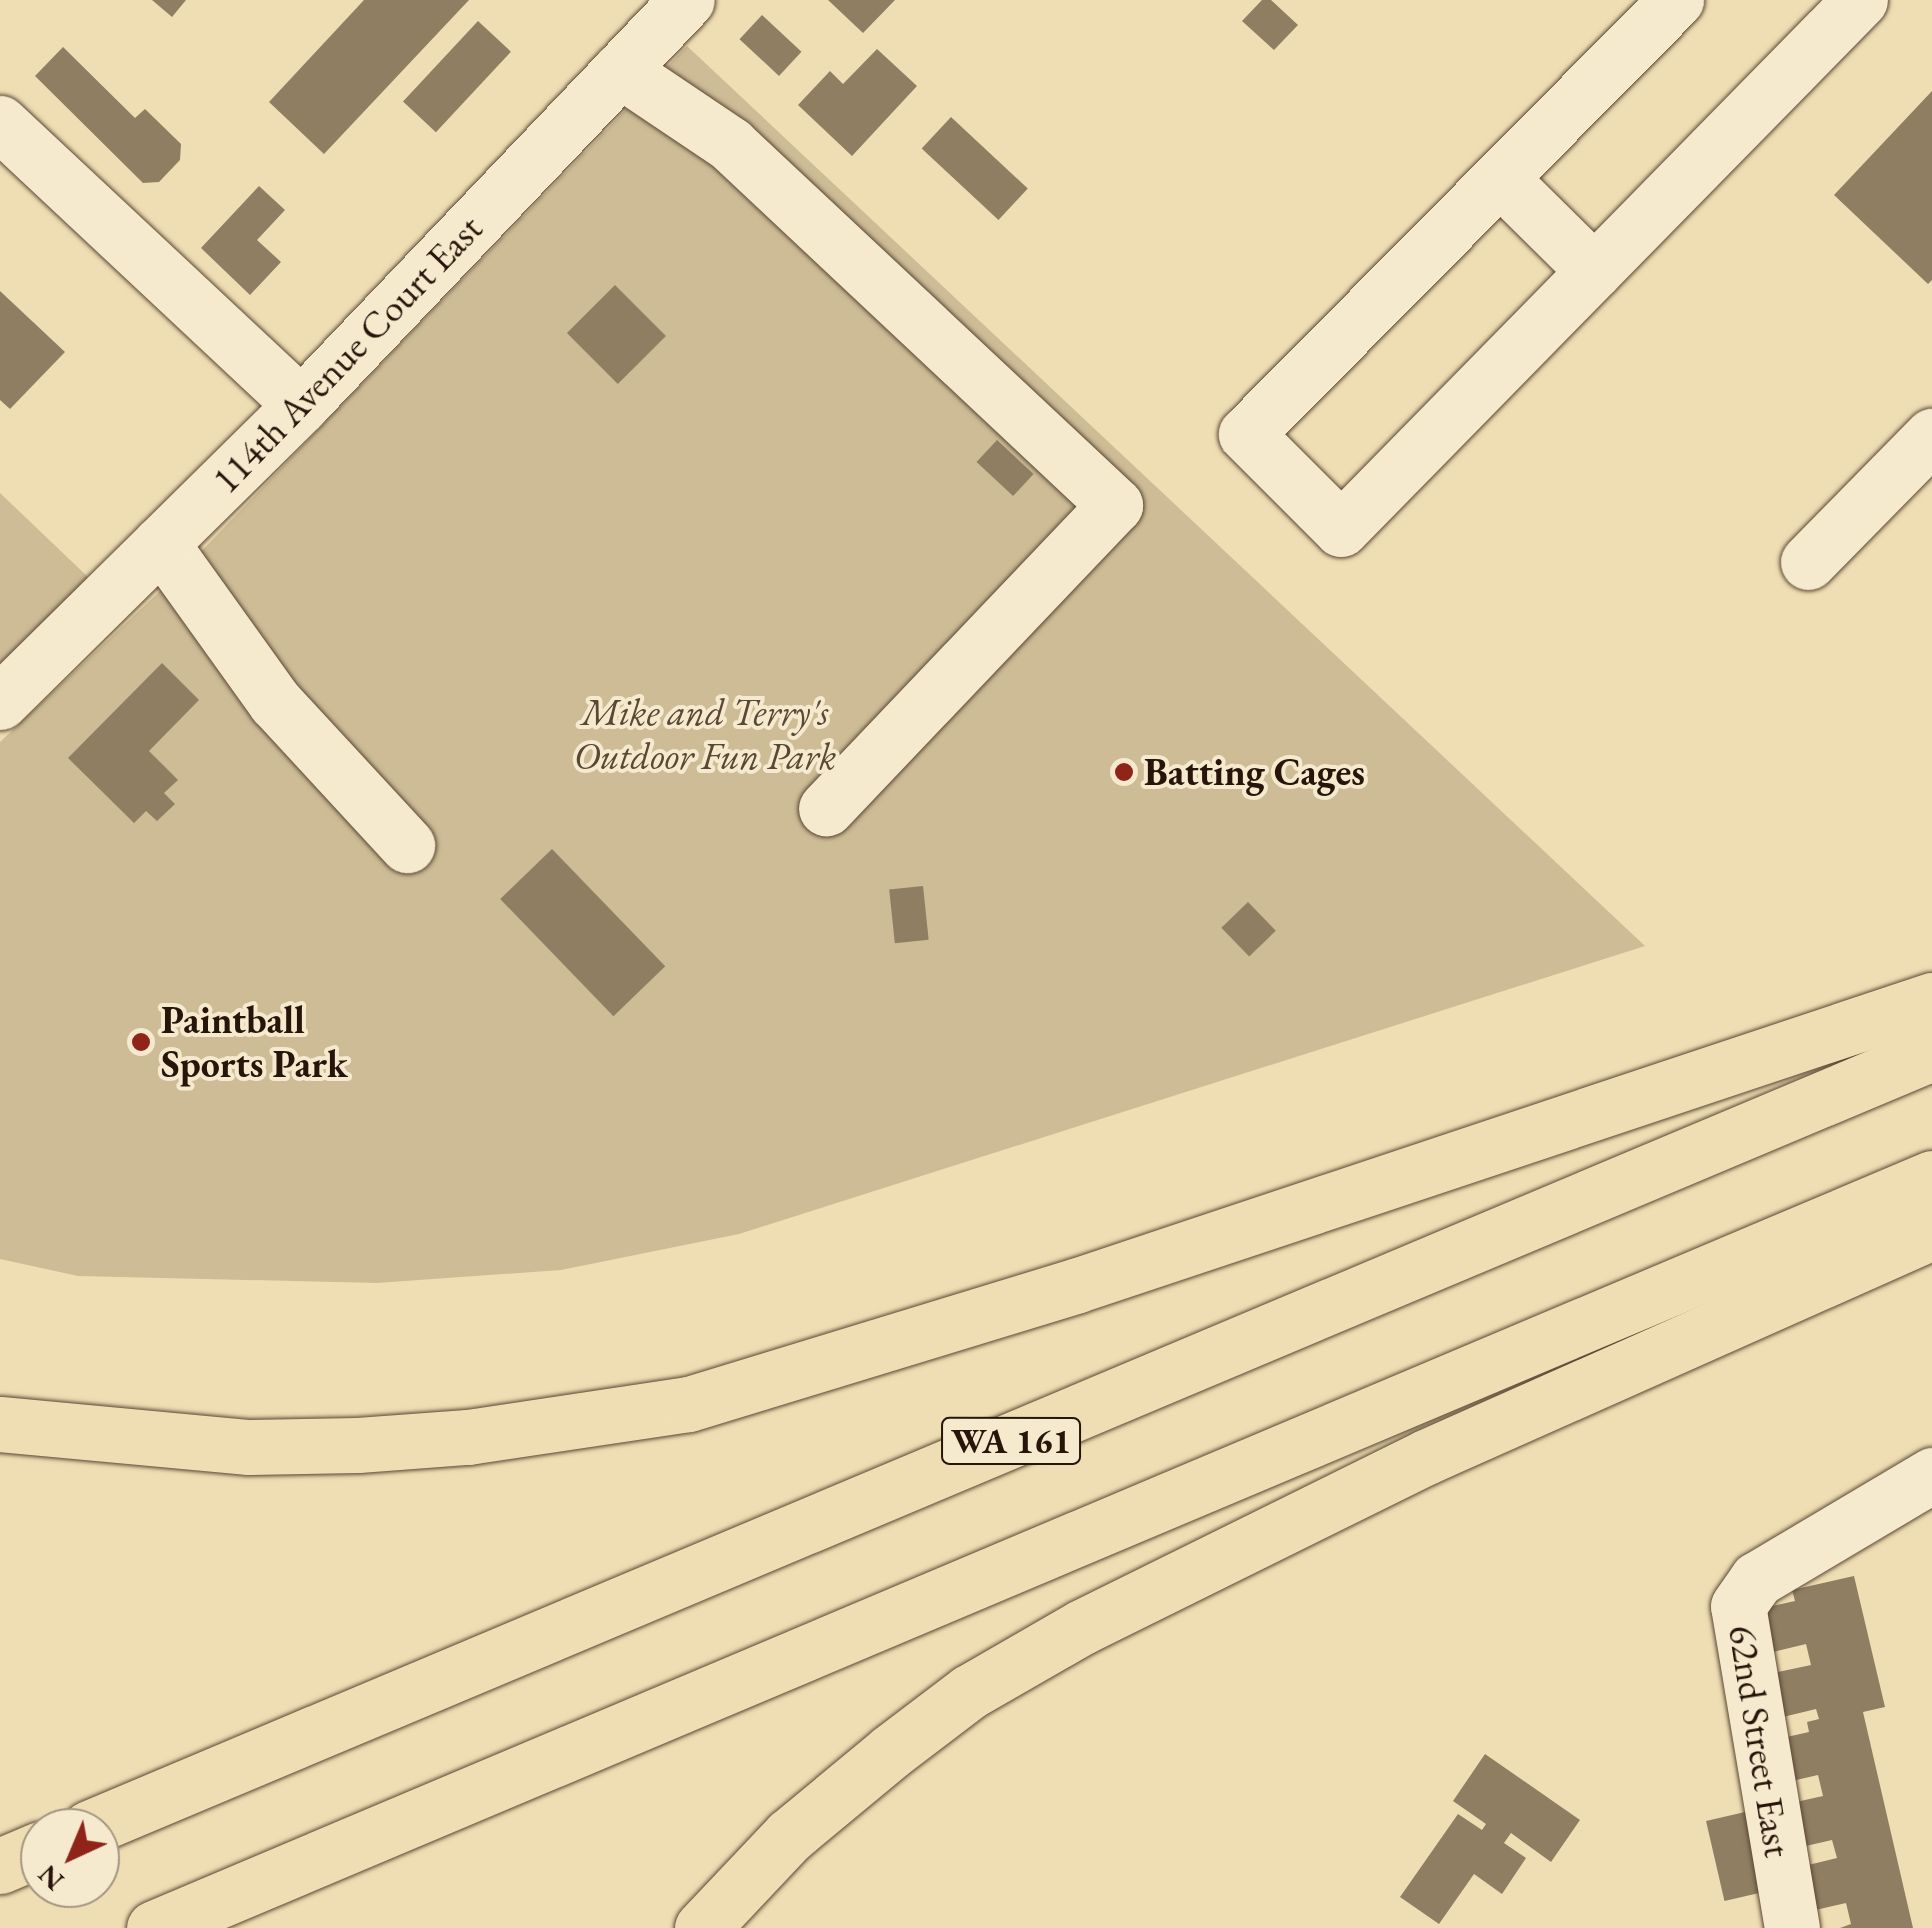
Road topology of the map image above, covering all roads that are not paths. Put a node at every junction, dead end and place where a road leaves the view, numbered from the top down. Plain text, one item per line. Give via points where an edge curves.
1 (687, 0) edge
2 (1676, 0) edge
3 (1860, 0) edge
4 (620, 70) junction
5 (0, 123) edge
6 (1501, 179) junction
7 (1594, 271) junction
8 (301, 405) junction
9 (1932, 436) edge
10 (161, 544) junction
11 (1808, 562) dead end
12 (0, 702) edge
13 (826, 808) dead end
14 (407, 845) dead end
15 (1932, 1000) edge
16 (1932, 1053) edge
17 (1932, 1178) edge
18 (1932, 1232) edge
19 (0, 1424) edge
20 (1932, 1474) edge
21 (120, 1815) edge
22 (154, 1928) edge
23 (702, 1928) edge
24 (1792, 1928) edge

1 - 4 street, 114th Avenue Court East
2 - 6 street
3 - 7 street
4 - 8 street, 114th Avenue Court East
4 - 13 street via 730,144 1115,505
5 - 8 street
6 - 7 street
6 - 7 street via 1246,434 1287,475 1342,529
8 - 10 street, 114th Avenue Court East
9 - 11 street
10 - 12 street, 114th Avenue Court East
10 - 14 street via 274,702
15 - 19 highway via 1094,1280 689,1404 541,1428 358,1445 249,1447
16 - 21 highway, WA 161
17 - 22 highway
18 - 23 highway via 1426,1457 1082,1627 969,1692 890,1752 788,1836
20 - 24 street, 62nd Street East via 1758,1580 1738,1606

